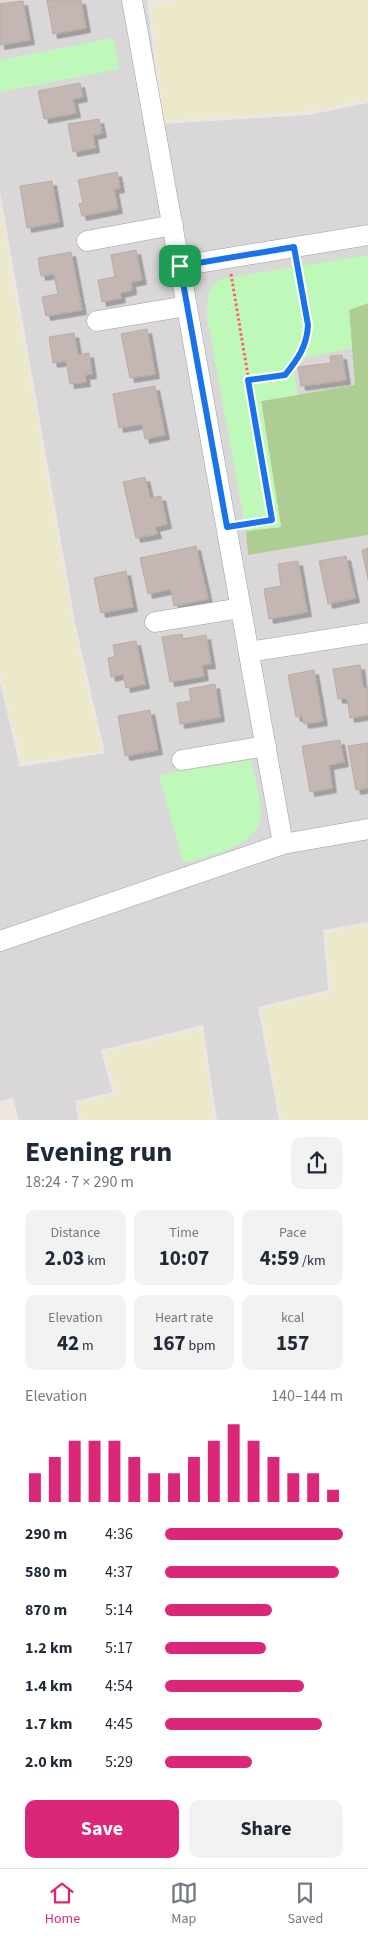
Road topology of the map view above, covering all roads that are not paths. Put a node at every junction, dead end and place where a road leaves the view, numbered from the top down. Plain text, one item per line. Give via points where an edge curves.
1 (132, 0) edge
2 (173, 225) junction
3 (368, 235) edge
4 (87, 241) dead end
5 (180, 266) junction
6 (187, 306) junction
7 (97, 321) dead end
8 (241, 608) junction
9 (154, 622) dead end
10 (368, 633) edge
11 (249, 652) junction
12 (266, 746) junction
13 (182, 760) dead end
14 (368, 829) edge
15 (284, 844) junction
16 (0, 941) edge

1 - 2 street
2 - 4 street
2 - 5 street
3 - 5 street
5 - 6 street
6 - 7 street
6 - 8 street
8 - 9 street
8 - 11 street
10 - 11 street
11 - 12 street
12 - 13 street
12 - 15 street
14 - 15 street
15 - 16 street

